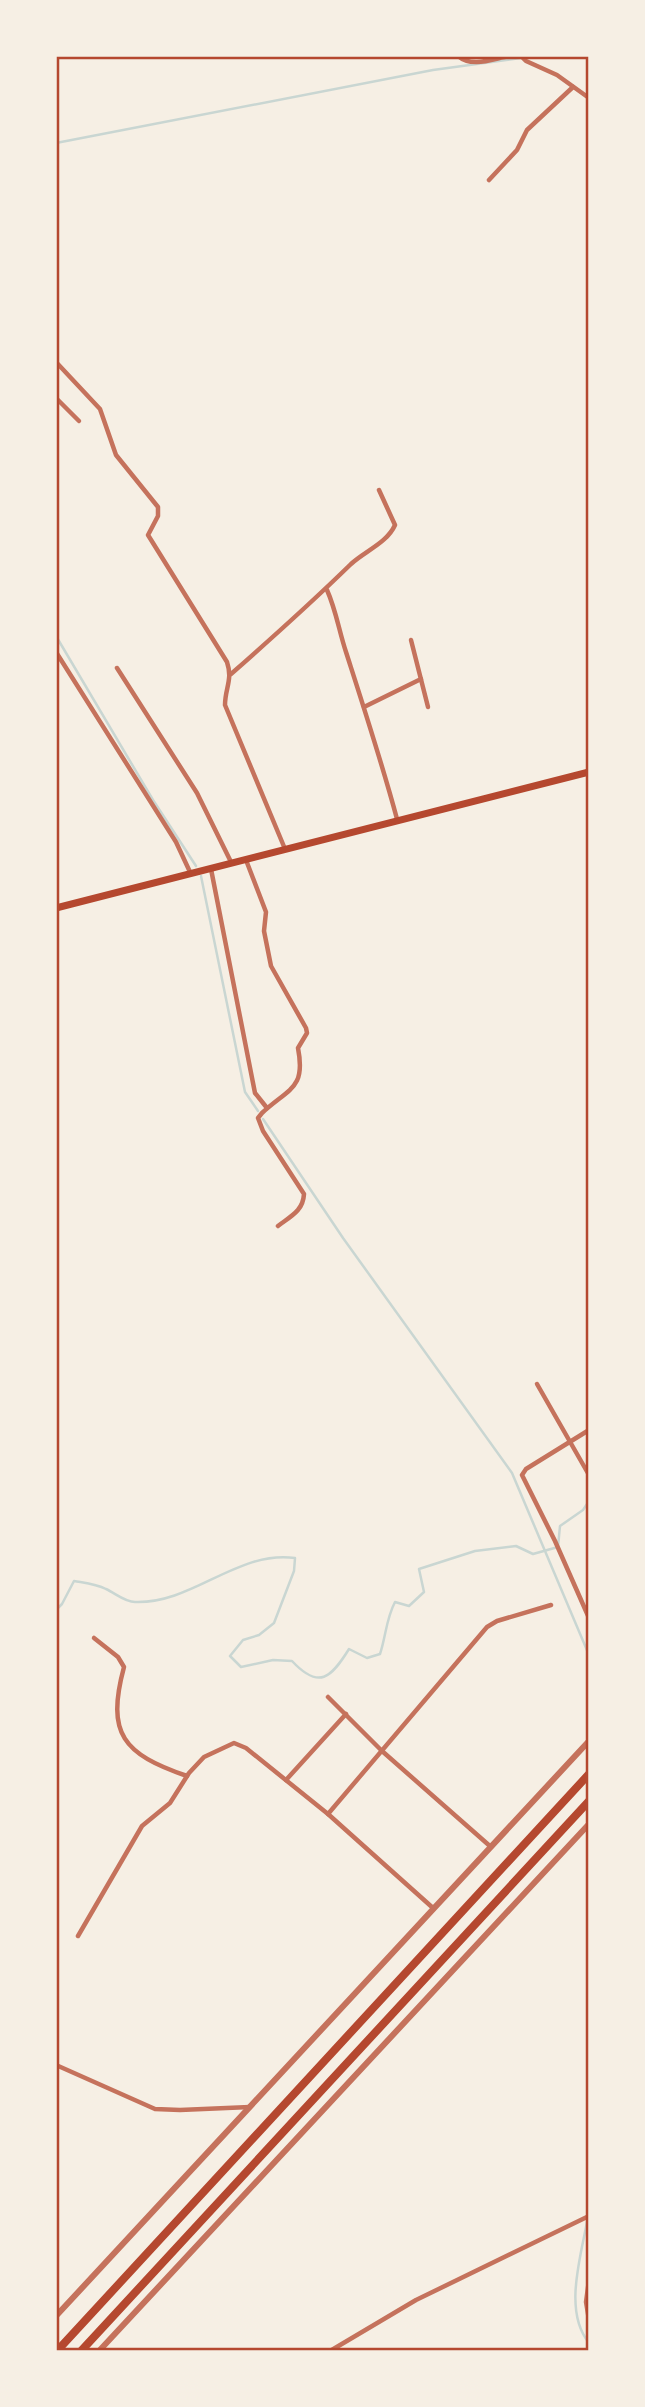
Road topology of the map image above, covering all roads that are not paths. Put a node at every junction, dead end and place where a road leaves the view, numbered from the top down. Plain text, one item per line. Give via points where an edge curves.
1 (458, 56) edge
2 (509, 56) edge
3 (521, 56) edge
4 (573, 87) junction
5 (589, 98) edge
6 (489, 180) dead end
7 (56, 362) edge
8 (56, 398) edge
9 (79, 421) dead end
10 (379, 490) dead end
11 (327, 590) junction
12 (411, 640) dead end
13 (56, 652) edge
14 (117, 668) dead end
15 (231, 674) junction
16 (421, 679) junction
17 (364, 707) junction
18 (428, 707) dead end
19 (589, 772) edge
20 (397, 819) junction
21 (285, 849) junction
22 (245, 859) junction
23 (231, 862) junction
24 (211, 867) junction
25 (190, 872) junction
26 (56, 908) edge
27 (267, 1108) junction
28 (278, 1226) dead end
29 (537, 1384) dead end
30 (589, 1430) edge
31 (570, 1441) junction
32 (589, 1475) edge
33 (551, 1605) dead end
34 (589, 1618) edge
35 (94, 1638) dead end
36 (328, 1697) dead end
37 (345, 1714) junction
38 (589, 1741) edge
39 (382, 1751) junction
40 (589, 1774) edge
41 (187, 1776) junction
42 (286, 1780) junction
43 (589, 1801) edge
44 (328, 1814) junction
45 (589, 1824) edge
46 (491, 1847) junction
47 (434, 1909) junction
48 (78, 1936) dead end
49 (56, 2066) edge
50 (251, 2106) junction
51 (586, 2217) edge
52 (589, 2280) edge
53 (56, 2316) edge
54 (589, 2320) edge
55 (57, 2351) edge
56 (81, 2351) edge
57 (99, 2351) edge
58 (330, 2351) edge

1 - 2 street via 468,63
3 - 4 street
4 - 5 street
4 - 6 street via 527,130 517,150
7 - 15 street via 100,409 116,455 158,507 148,536
8 - 9 street
10 - 11 street via 393,517 393,529
11 - 15 street
11 - 17 street
12 - 16 street
13 - 25 street via 176,842
14 - 23 street via 197,793
15 - 21 street via 225,705
16 - 17 street
16 - 18 street
17 - 20 street
19 - 20 main road
20 - 21 main road
21 - 22 main road
22 - 23 main road
22 - 27 street via 266,912 264,931 271,966 307,1033 298,1048 301,1074
23 - 24 main road
24 - 25 main road
24 - 27 street via 256,1093
25 - 26 main road
27 - 28 street via 258,1118 263,1130 304,1194 299,1210
29 - 31 street
30 - 31 street
31 - 32 street
31 - 34 street via 522,1475
33 - 39 street via 487,1627
35 - 41 street via 124,1667 116,1706 126,1739 148,1761
36 - 37 street
37 - 39 street
37 - 42 street
38 - 46 street
39 - 44 street
39 - 46 street
40 - 55 highway
41 - 42 street via 204,1757 234,1743
41 - 48 street via 170,1802 142,1826
42 - 44 street
43 - 56 highway
44 - 47 street
45 - 57 street
46 - 47 street
47 - 50 street
49 - 50 street via 155,2109
50 - 53 street
51 - 58 street via 415,2300
52 - 54 street

